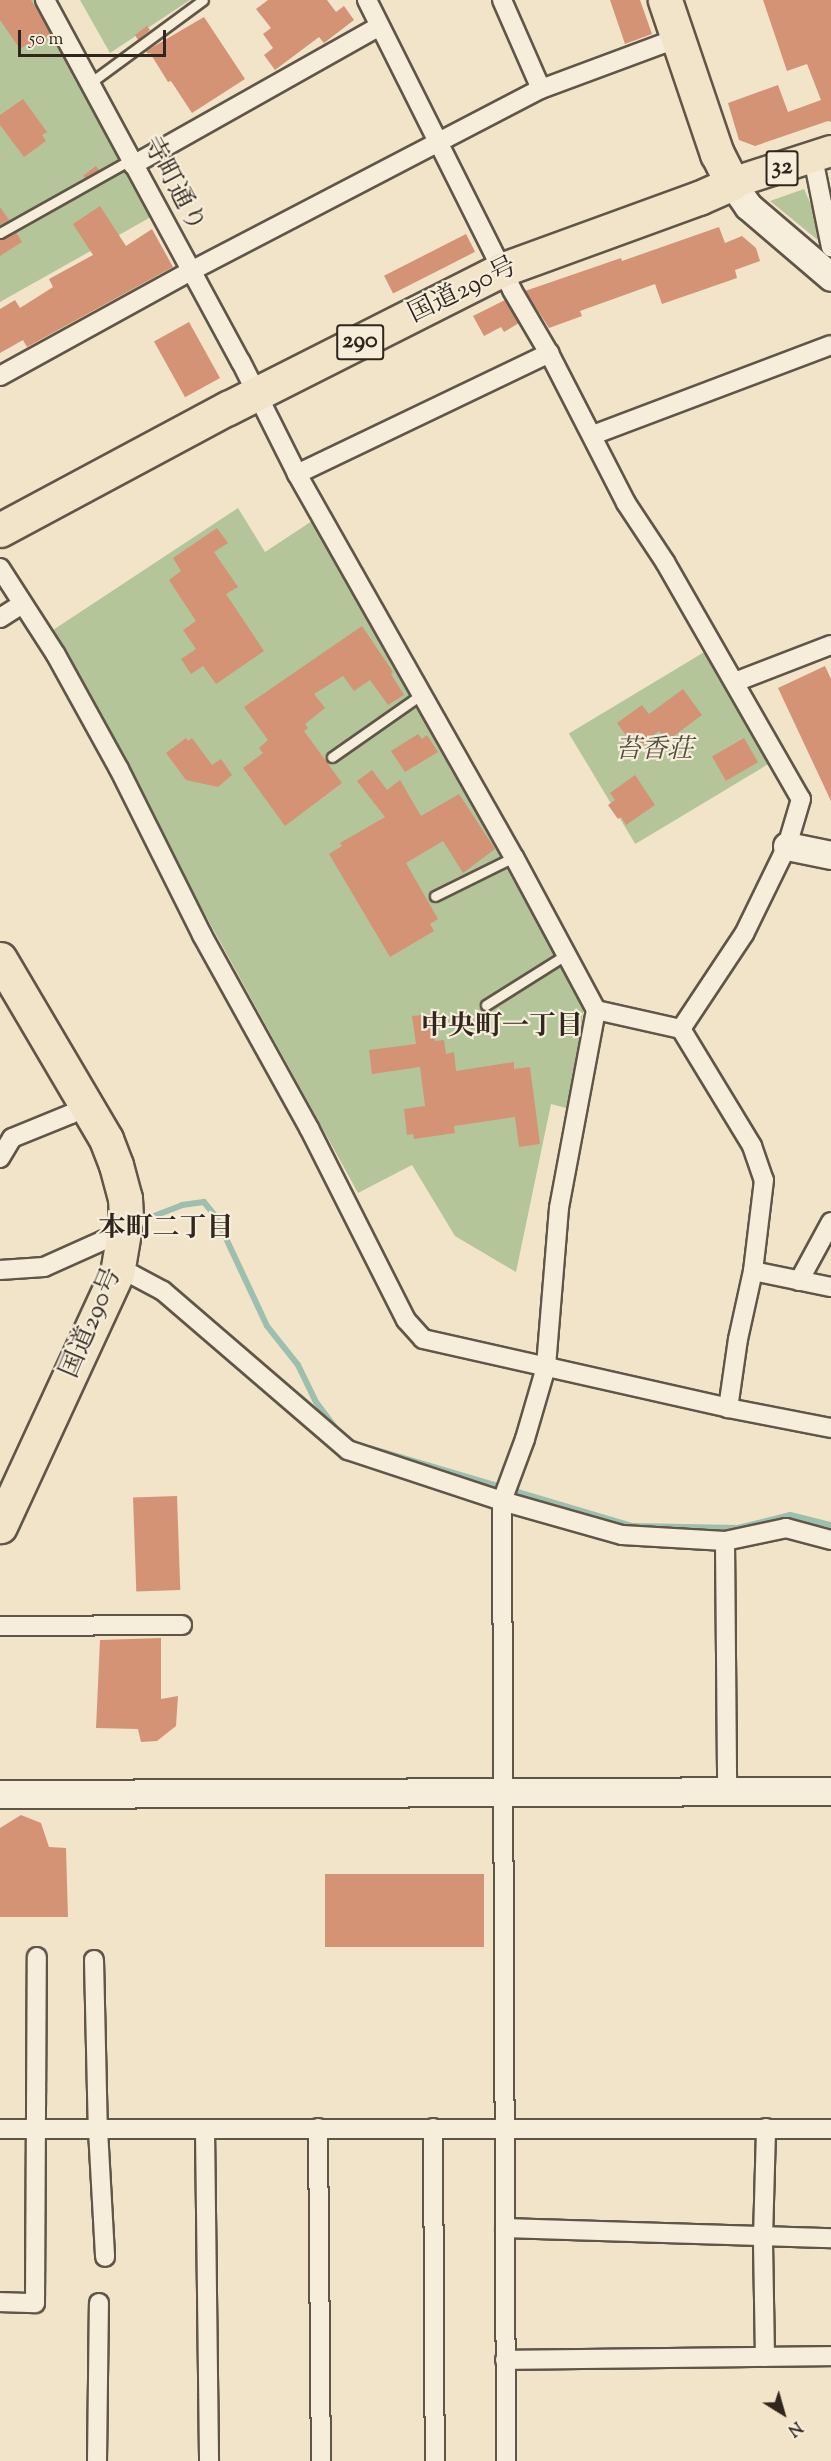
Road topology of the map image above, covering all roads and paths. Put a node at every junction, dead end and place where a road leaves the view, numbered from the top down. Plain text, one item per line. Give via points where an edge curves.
1 (45, 0) edge
2 (203, 0) edge
3 (367, 0) edge
4 (502, 0) edge
5 (665, 0) edge
6 (380, 26) junction
7 (678, 38) junction
8 (90, 83) junction
9 (541, 89) junction
10 (436, 143) junction
11 (822, 155) edge
12 (131, 163) junction
13 (732, 183) junction
14 (0, 234) edge
15 (831, 247) edge
16 (501, 270) junction
17 (191, 271) junction
18 (831, 277) edge
19 (831, 345) edge
20 (549, 353) junction
21 (0, 376) edge
22 (256, 394) junction
23 (593, 435) junction
24 (297, 474) junction
25 (0, 530) edge
26 (0, 568) edge
27 (22, 604) junction
28 (0, 618) edge
29 (831, 645) edge
30 (735, 682) junction
31 (422, 694) junction
32 (332, 757) dead end
33 (787, 846) junction
34 (831, 855) edge
35 (514, 857) junction
36 (435, 896) dead end
37 (567, 954) junction
38 (0, 959) edge
39 (486, 1005) dead end
40 (596, 1010) junction
41 (681, 1029) junction
42 (84, 1105) junction
43 (0, 1158) edge
44 (831, 1222) edge
45 (124, 1238) junction
46 (0, 1269) edge
47 (753, 1271) junction
48 (117, 1273) junction
49 (799, 1281) junction
50 (831, 1287) edge
51 (546, 1367) junction
52 (728, 1408) junction
53 (831, 1428) edge
54 (502, 1502) junction
55 (0, 1526) edge
56 (831, 1540) edge
57 (725, 1541) junction
58 (183, 1625) dead end
59 (0, 1626) edge
60 (727, 1790) junction
61 (831, 1791) edge
62 (503, 1792) junction
63 (0, 1794) edge
64 (37, 1957) dead end
65 (94, 1960) dead end
66 (504, 2127) junction
67 (318, 2128) junction
68 (433, 2128) junction
69 (766, 2128) junction
70 (0, 2129) edge
71 (205, 2129) junction
72 (831, 2129) edge
73 (38, 2130) junction
74 (98, 2130) junction
75 (505, 2228) junction
76 (763, 2238) junction
77 (831, 2238) edge
78 (105, 2258) dead end
79 (0, 2302) edge
80 (99, 2303) dead end
81 (831, 2356) edge
82 (765, 2357) junction
83 (505, 2360) junction
84 (97, 2461) edge
85 (209, 2461) edge
86 (321, 2461) edge
87 (435, 2461) edge
88 (506, 2461) edge

1 - 8 street, 寺町通り
2 - 8 lane
3 - 6 street
4 - 9 street
5 - 7 highway
6 - 10 street
6 - 12 street
7 - 9 street
7 - 13 highway via 717,154
8 - 12 street, 寺町通り
9 - 10 street
10 - 16 street
10 - 17 street
11 - 13 main road, 32
11 - 15 street
12 - 14 lane
12 - 17 street, 寺町通り
13 - 16 highway, 国道290号 / 290
13 - 18 street via 748,206
16 - 20 street
16 - 22 highway, 国道290号 / 290
17 - 21 street
17 - 22 street, 寺町通り
19 - 23 street
20 - 23 street
20 - 24 street
22 - 24 street, 寺町通り
22 - 25 highway, 国道290号 / 290
23 - 30 street via 626,503
24 - 31 street, 寺町通り
26 - 27 street
27 - 28 street
27 - 51 street via 56,655 118,769 406,1320 423,1339
29 - 30 street
30 - 33 street via 801,798
31 - 32 lane
31 - 35 street, 寺町通り
33 - 34 street
33 - 41 street via 744,934
35 - 36 lane
35 - 37 street, 寺町通り
37 - 39 lane
37 - 40 street, 寺町通り
38 - 42 highway, 国道290号
40 - 41 street
40 - 51 street via 559,1208
41 - 47 street via 752,1146 764,1180
42 - 43 street via 12,1138
42 - 45 highway, 国道290号 via 106,1139 116,1165 125,1198
44 - 49 street
45 - 46 street via 104,1240 44,1267
45 - 48 highway, 国道290号
47 - 49 street
47 - 52 street
48 - 54 street via 133,1275 163,1291 348,1450
48 - 55 highway, 国道290号
49 - 50 street
51 - 52 street
51 - 54 street
52 - 53 street
54 - 57 street via 622,1534
54 - 62 street
56 - 57 street via 786,1528
57 - 60 street
58 - 59 street
60 - 61 street
60 - 62 street
62 - 63 street
62 - 66 street
64 - 73 street
65 - 74 street
66 - 68 street
66 - 69 street
66 - 75 street
67 - 68 street
67 - 71 street
67 - 86 street
68 - 87 street
69 - 72 street
69 - 76 street
70 - 73 street
71 - 74 street
71 - 85 street
73 - 74 street
73 - 79 street via 35,2303
74 - 78 street
75 - 76 street
75 - 83 street
76 - 77 street
76 - 82 street
80 - 84 street
81 - 82 street
82 - 83 street
83 - 88 street

